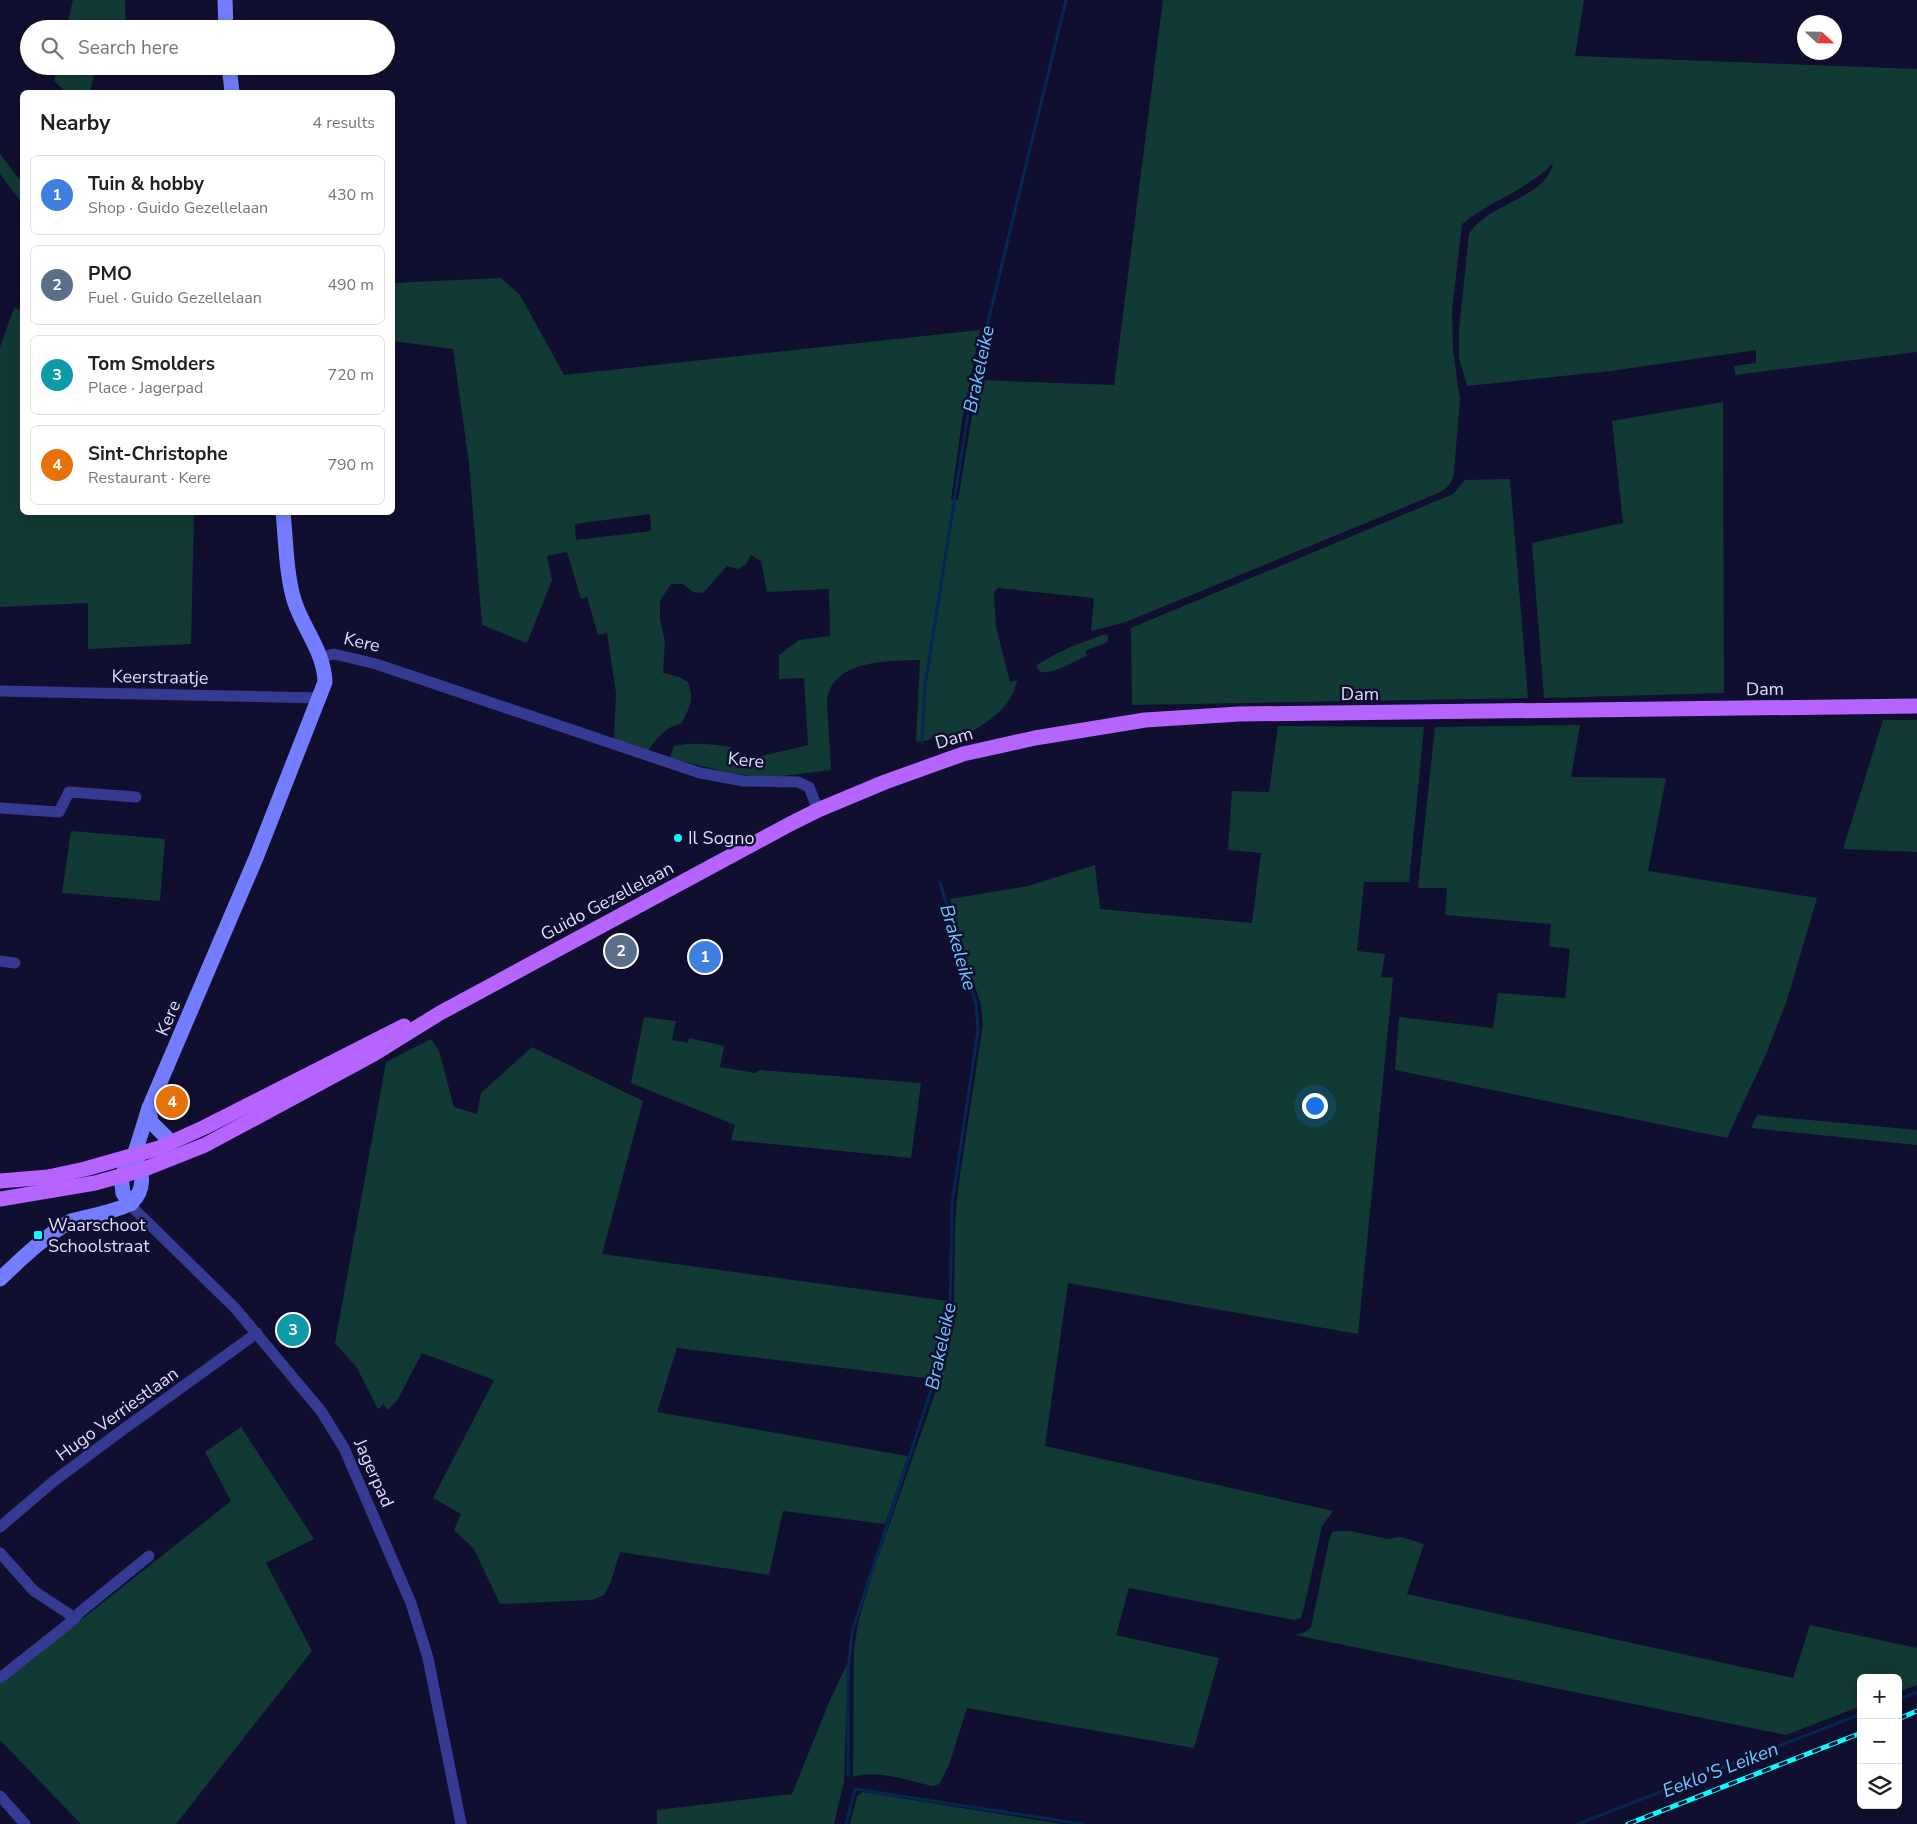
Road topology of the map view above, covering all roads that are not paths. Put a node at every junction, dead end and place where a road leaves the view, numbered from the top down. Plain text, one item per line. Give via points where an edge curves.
1 (225, 0) edge
2 (226, 20) edge
3 (230, 75) edge
4 (232, 90) edge
5 (283, 515) edge
6 (321, 657) junction
7 (0, 691) edge
8 (319, 698) junction
9 (1917, 706) edge
10 (136, 797) dead end
11 (0, 808) edge
12 (818, 810) junction
13 (0, 961) edge
14 (15, 963) dead end
15 (260, 1107) junction
16 (149, 1108) junction
17 (170, 1142) junction
18 (134, 1156) junction
19 (142, 1170) junction
20 (122, 1176) junction
21 (0, 1181) edge
22 (0, 1199) edge
23 (131, 1204) junction
24 (0, 1279) edge
25 (257, 1333) junction
26 (0, 1527) edge
27 (0, 1553) edge
28 (149, 1556) dead end
29 (75, 1618) junction
30 (0, 1678) edge
31 (0, 1796) edge
32 (25, 1824) edge
33 (461, 1824) edge

1 - 2 street
3 - 4 street
5 - 6 street via 294,598
6 - 8 street, Kere via 325,682
6 - 12 street, Kere via 334,654 376,664 700,773 761,782 798,782 809,787
7 - 8 street, Keerstraatje
8 - 16 street, Kere via 256,858
9 - 12 main road, Dam via 1239,714 1145,720 962,754
10 - 11 street via 69,792 59,812
12 - 15 main road, Guido Gezellelaan via 440,1012 415,1020 337,1067
13 - 14 street
15 - 17 main road, Guido Gezellelaan
15 - 19 main road, Guido Gezellelaan via 206,1145
16 - 17 street via 151,1122
16 - 18 street, Kere
17 - 18 main road, Guido Gezellelaan
18 - 19 street
18 - 20 street, Kere
18 - 21 main road, Guido Gezellelaan via 48,1176
19 - 20 main road, Guido Gezellelaan
19 - 23 street via 140,1192
20 - 22 main road, Guido Gezellelaan
20 - 23 street via 122,1193
23 - 24 street via 64,1225
23 - 25 street, Jagerpad
25 - 26 street, Hugo Verriestlaan via 121,1430
25 - 33 street, Jagerpad via 334,1430 411,1603 428,1658
27 - 29 street via 34,1591
28 - 29 street
29 - 30 street
31 - 32 street

